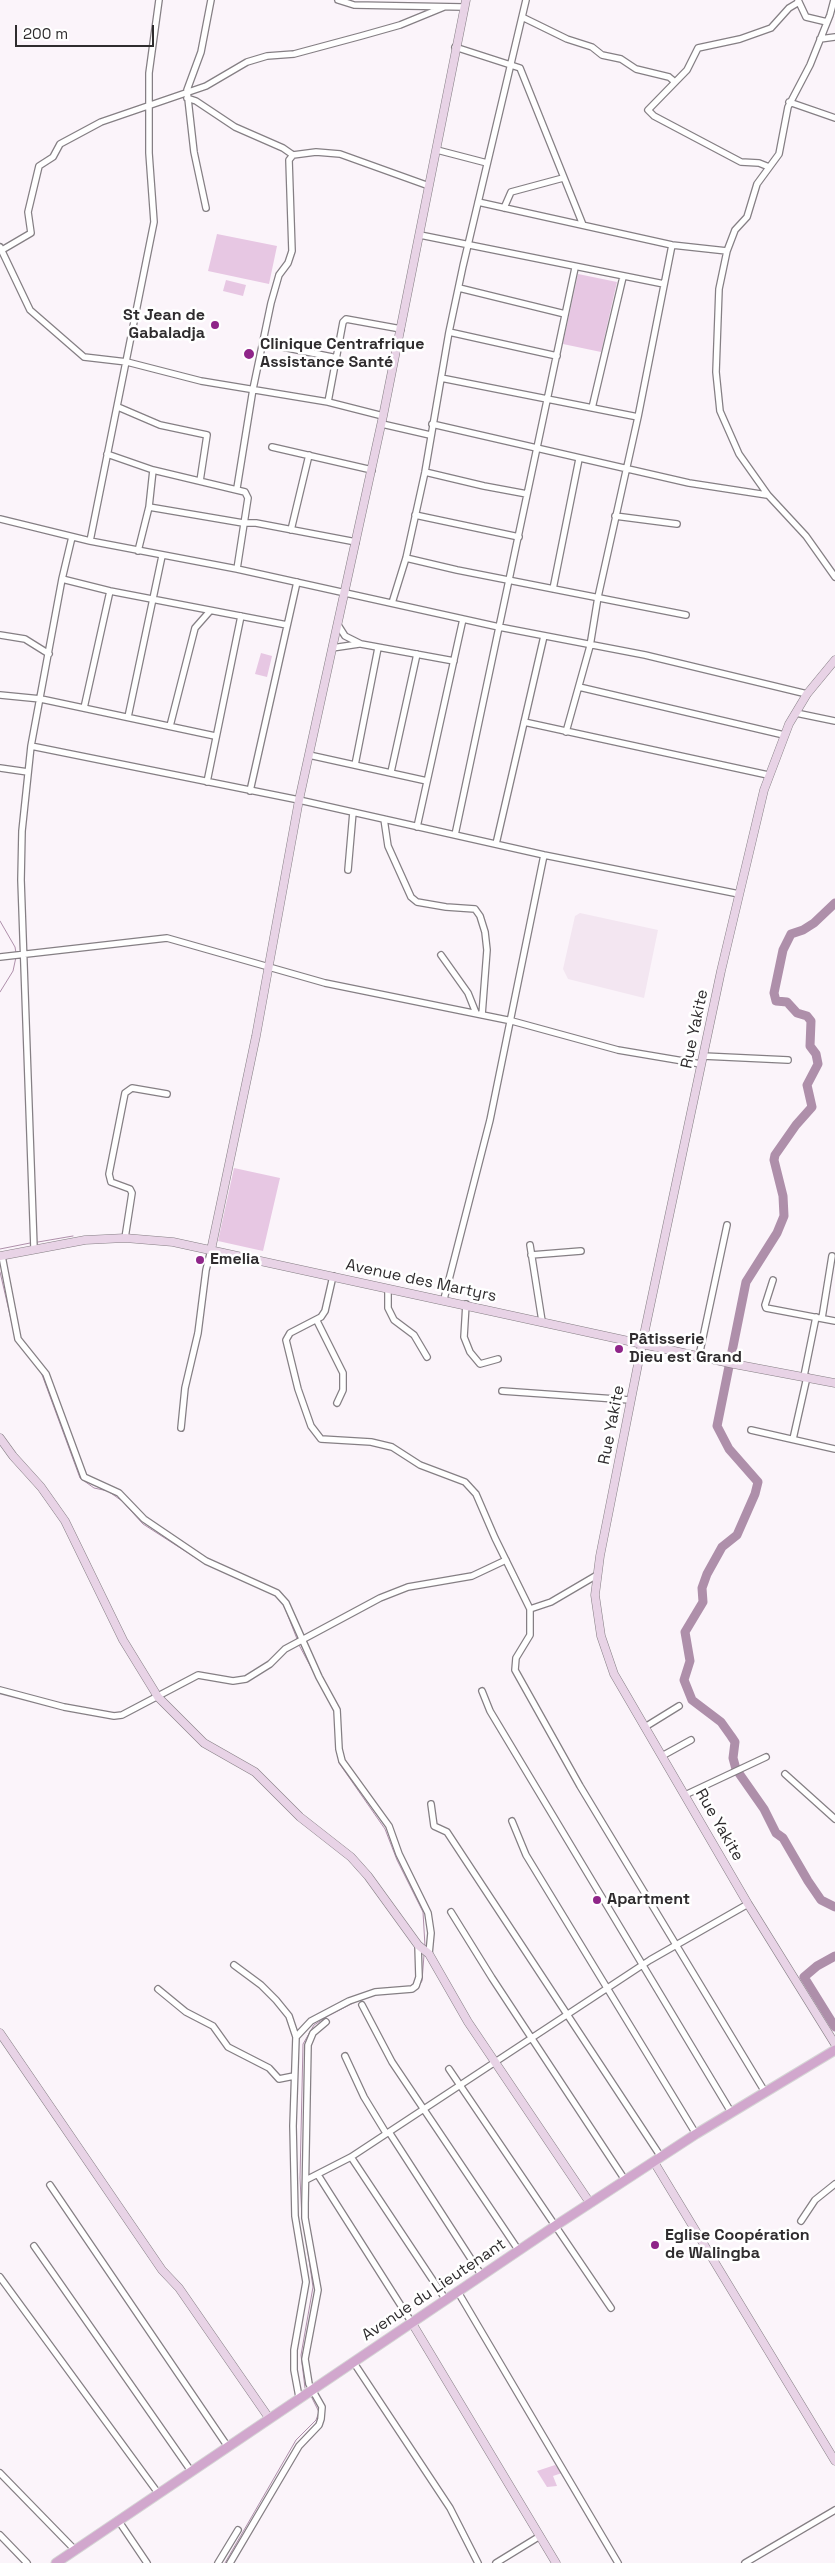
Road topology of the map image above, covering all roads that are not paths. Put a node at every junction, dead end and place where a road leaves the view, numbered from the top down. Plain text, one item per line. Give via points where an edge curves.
1 (159, 0) edge
2 (211, 0) edge
3 (338, 0) edge
4 (526, 0) edge
5 (834, 0) edge
6 (798, 1) edge
7 (464, 3) edge
8 (444, 7) junction
9 (522, 17) junction
10 (827, 22) junction
11 (832, 38) edge
12 (820, 39) junction
13 (835, 43) edge
14 (455, 47) junction
15 (511, 64) junction
16 (675, 82) junction
17 (187, 95) junction
18 (790, 102) junction
19 (149, 105) junction
20 (835, 118) edge
21 (437, 150) junction
22 (293, 155) junction
23 (487, 163) junction
24 (769, 167) junction
25 (563, 178) junction
26 (430, 186) junction
27 (478, 202) junction
28 (206, 208) dead end
29 (504, 208) junction
30 (583, 225) junction
31 (420, 235) junction
32 (672, 245) junction
33 (468, 246) junction
34 (1, 249) edge
35 (727, 251) junction
36 (575, 268) junction
37 (623, 277) junction
38 (664, 284) junction
39 (459, 288) junction
40 (565, 314) junction
41 (401, 329) junction
42 (449, 332) junction
43 (263, 342) junction
44 (557, 356) junction
45 (337, 358) junction
46 (127, 362) junction
47 (441, 378) junction
48 (253, 389) junction
49 (548, 399) junction
50 (328, 402) junction
51 (118, 407) junction
52 (592, 408) junction
53 (638, 417) junction
54 (383, 420) junction
55 (432, 424) junction
56 (430, 435) junction
57 (272, 447) dead end
58 (537, 448) junction
59 (106, 454) junction
60 (309, 455) junction
61 (579, 458) junction
62 (627, 469) junction
63 (153, 470) junction
64 (372, 470) junction
65 (425, 472) junction
66 (200, 481) junction
67 (237, 488) junction
68 (527, 494) junction
69 (768, 495) junction
70 (149, 507) junction
71 (415, 515) junction
72 (615, 516) junction
73 (0, 519) edge
74 (243, 523) junction
75 (677, 524) dead end
76 (291, 530) junction
77 (72, 536) junction
78 (519, 537) junction
79 (90, 541) junction
80 (356, 542) junction
81 (138, 551) junction
82 (162, 556) junction
83 (406, 558) junction
84 (237, 570) junction
85 (835, 577) edge
86 (62, 579) junction
87 (509, 580) junction
88 (297, 582) junction
89 (552, 589) junction
90 (110, 591) junction
91 (345, 592) junction
92 (598, 598) junction
93 (152, 599) junction
94 (392, 604) junction
95 (210, 611) junction
96 (686, 615) dead end
97 (241, 616) junction
98 (463, 619) junction
99 (287, 625) junction
100 (338, 625) junction
101 (498, 627) junction
102 (0, 635) edge
103 (544, 636) junction
104 (361, 644) junction
105 (590, 646) junction
106 (332, 648) junction
107 (378, 648) junction
108 (49, 654) junction
109 (417, 654) junction
110 (835, 660) edge
111 (454, 661) junction
112 (579, 687) junction
113 (807, 694) junction
114 (0, 695) edge
115 (41, 699) junction
116 (84, 708) junction
117 (796, 713) junction
118 (128, 717) junction
119 (835, 721) edge
120 (524, 722) junction
121 (170, 726) junction
122 (566, 732) junction
123 (784, 735) junction
124 (215, 736) junction
125 (32, 746) junction
126 (309, 754) junction
127 (355, 765) junction
128 (0, 768) edge
129 (28, 772) junction
130 (391, 772) junction
131 (768, 775) junction
132 (427, 781) junction
133 (207, 782) junction
134 (250, 791) junction
135 (299, 800) junction
136 (352, 812) junction
137 (384, 819) junction
138 (417, 827) junction
139 (455, 835) junction
140 (496, 844) junction
141 (544, 855) junction
142 (348, 870) dead end
143 (739, 894) junction
144 (22, 953) junction
145 (441, 955) dead end
146 (0, 957) edge
147 (268, 967) junction
148 (479, 1014) junction
149 (512, 1021) junction
150 (703, 1056) junction
151 (788, 1060) dead end
152 (701, 1064) junction
153 (167, 1094) dead end
154 (727, 1225) dead end
155 (125, 1238) junction
156 (530, 1245) dead end
157 (34, 1248) junction
158 (211, 1250) junction
159 (582, 1251) dead end
160 (531, 1255) junction
161 (1, 1256) edge
162 (832, 1256) dead end
163 (333, 1276) junction
164 (832, 1276) edge
165 (773, 1280) dead end
166 (388, 1289) junction
167 (444, 1300) junction
168 (466, 1304) junction
169 (819, 1318) junction
170 (317, 1321) junction
171 (542, 1321) junction
172 (835, 1321) edge
173 (642, 1344) junction
174 (699, 1356) junction
175 (427, 1357) dead end
176 (498, 1359) dead end
177 (806, 1376) junction
178 (835, 1383) edge
179 (502, 1391) dead end
180 (630, 1400) junction
181 (337, 1403) dead end
182 (181, 1428) dead end
183 (751, 1430) dead end
184 (0, 1438) edge
185 (792, 1439) junction
186 (835, 1449) edge
187 (506, 1560) junction
188 (597, 1575) junction
189 (530, 1609) junction
190 (299, 1642) junction
191 (0, 1690) edge
192 (482, 1692) dead end
193 (158, 1697) junction
194 (679, 1706) dead end
195 (645, 1727) junction
196 (691, 1740) dead end
197 (662, 1756) junction
198 (766, 1757) dead end
199 (785, 1774) dead end
200 (685, 1796) junction
201 (431, 1804) dead end
202 (835, 1819) edge
203 (512, 1821) dead end
204 (748, 1904) junction
205 (451, 1912) dead end
206 (674, 1945) junction
207 (420, 1946) junction
208 (429, 1954) junction
209 (234, 1966) dead end
210 (642, 1966) junction
211 (608, 1988) junction
212 (158, 1989) dead end
213 (362, 2005) dead end
214 (566, 2015) junction
215 (326, 2022) dead end
216 (0, 2033) edge
217 (296, 2037) junction
218 (532, 2038) junction
219 (835, 2044) edge
220 (835, 2050) edge
221 (345, 2056) dead end
222 (496, 2062) junction
223 (449, 2069) dead end
224 (294, 2076) junction
225 (458, 2085) junction
226 (765, 2092) junction
227 (424, 2109) junction
228 (731, 2112) junction
229 (388, 2133) junction
230 (696, 2134) junction
231 (351, 2157) junction
232 (657, 2159) junction
233 (318, 2175) junction
234 (306, 2180) junction
235 (625, 2180) junction
236 (835, 2184) edge
237 (50, 2185) dead end
238 (590, 2203) junction
239 (801, 2221) dead end
240 (555, 2226) junction
241 (34, 2246) dead end
242 (518, 2252) junction
243 (482, 2276) junction
244 (0, 2277) edge
245 (458, 2292) junction
246 (446, 2300) junction
247 (611, 2308) dead end
248 (412, 2323) junction
249 (354, 2363) junction
250 (312, 2390) junction
251 (301, 2396) junction
252 (268, 2418) junction
253 (228, 2447) junction
254 (835, 2461) edge
255 (191, 2471) junction
256 (0, 2472) edge
257 (158, 2493) junction
258 (835, 2510) edge
259 (118, 2520) junction
260 (238, 2530) dead end
261 (0, 2534) edge
262 (540, 2536) junction
263 (75, 2550) junction
264 (27, 2563) edge
265 (56, 2563) edge
266 (147, 2563) edge
267 (218, 2563) edge
268 (230, 2563) edge
269 (478, 2563) edge
270 (496, 2563) edge
271 (556, 2563) edge
272 (618, 2563) edge
273 (745, 2563) edge

1 - 19 street via 149,72
2 - 17 street via 201,52
3 - 8 street via 354,4
4 - 9 street
5 - 10 street
6 - 10 street via 806,17
6 - 16 street via 771,28 698,48 687,70
7 - 8 street
7 - 14 street
8 - 17 street via 361,36 294,54 267,56 247,62
9 - 15 street
9 - 16 street via 592,47 602,55 621,59 636,69
10 - 12 street
11 - 12 street
11 - 13 street
12 - 18 street
14 - 15 street
14 - 21 street
15 - 23 street
15 - 25 street via 520,68 526,81
16 - 24 street via 648,111 741,162 759,162
17 - 19 street
17 - 22 street via 235,127
17 - 28 street via 194,152
18 - 20 street
18 - 24 street via 780,150
19 - 34 street via 101,122 60,144 53,157 39,166 28,212 31,234
19 - 46 street via 149,154 155,219
21 - 23 street
21 - 26 street
22 - 26 street via 316,152 340,154
22 - 43 street via 289,160 292,251 279,274
23 - 27 street
24 - 35 street via 757,184 747,217 735,230
25 - 29 street via 511,192
25 - 30 street
26 - 31 street
27 - 29 street
27 - 33 street
29 - 30 street
30 - 32 street
31 - 33 street
31 - 41 street
32 - 35 street
32 - 38 street
33 - 36 street
33 - 39 street
34 - 46 street via 29,308 52,329 87,358
35 - 69 street via 717,315 716,372 720,411 739,454
36 - 37 street
36 - 40 street
37 - 38 street
37 - 52 street
38 - 53 street
39 - 40 street
39 - 42 street
40 - 44 street
41 - 45 street via 346,319
41 - 54 street
42 - 44 street
42 - 47 street
43 - 45 street
43 - 48 street
44 - 49 street
45 - 50 street
46 - 48 street
46 - 51 street
47 - 49 street
47 - 55 street
48 - 50 street
48 - 67 street
49 - 52 street
49 - 58 street
50 - 54 street
51 - 59 street
51 - 66 street via 160,425 207,435
52 - 53 street
53 - 62 street
54 - 56 street
54 - 64 street
55 - 56 street
55 - 58 street
56 - 65 street
57 - 60 street
58 - 61 street
58 - 68 street
59 - 63 street
59 - 79 street
60 - 64 street
60 - 76 street
61 - 62 street
61 - 89 street
62 - 69 street via 689,483
62 - 72 street
63 - 66 street
63 - 70 street
64 - 80 street
65 - 68 street
65 - 71 street
66 - 67 street
67 - 74 street via 248,498
68 - 78 street
69 - 85 street via 806,536
70 - 74 street
70 - 81 street
71 - 78 street
71 - 83 street
72 - 75 street
72 - 92 street
73 - 77 street
74 - 76 street
74 - 84 street
76 - 80 street
77 - 79 street
77 - 86 street
78 - 87 street
79 - 81 street
80 - 91 street
81 - 82 street
82 - 84 street
82 - 93 street
83 - 87 street
83 - 94 street
84 - 88 street
86 - 90 street
86 - 108 street
87 - 89 street
87 - 101 street
88 - 91 street
88 - 99 street
89 - 92 street
90 - 93 street
90 - 116 street
91 - 94 street
91 - 100 street
92 - 96 street
92 - 105 street
93 - 95 street
93 - 118 street
94 - 98 street
95 - 97 street
95 - 121 street via 194,628
97 - 99 street
97 - 124 street
98 - 101 street
98 - 111 street
99 - 134 street
100 - 104 street via 345,636
100 - 106 street
101 - 103 street
101 - 139 street
102 - 108 street via 25,639
103 - 105 street
103 - 120 street
104 - 106 street
104 - 107 street
105 - 112 street
105 - 113 street via 654,657
106 - 126 street
107 - 109 street
107 - 127 street
108 - 115 street
109 - 111 street
109 - 130 street
110 - 113 street, Rue Yakite
111 - 132 street
112 - 122 street
112 - 123 street
113 - 117 street, Rue Yakite
114 - 115 street
115 - 116 street
115 - 125 street
116 - 118 street
117 - 119 street
117 - 123 street, Rue Yakite
118 - 121 street
120 - 122 street
120 - 140 street
121 - 124 street
122 - 131 street
123 - 131 street, Rue Yakite
124 - 133 street
125 - 129 street
125 - 133 street
126 - 127 street
126 - 135 street
127 - 130 street
128 - 129 street
129 - 144 street via 22,840
130 - 132 street
131 - 143 street, Rue Yakite
132 - 138 street
133 - 134 street
134 - 135 street
135 - 136 street
135 - 147 street
136 - 137 street
136 - 142 street
137 - 138 street
137 - 148 street via 388,846 410,897 426,904 475,909 480,916 486,932 487,950
138 - 139 street
139 - 140 street
140 - 141 street
141 - 143 street
141 - 149 street
143 - 150 street, Rue Yakite
144 - 146 street
144 - 147 street via 167,938
144 - 157 street
145 - 148 street
147 - 148 street via 334,985
147 - 158 street
148 - 149 street
149 - 152 street via 618,1050
149 - 167 street
150 - 151 street
150 - 152 street, Rue Yakite
152 - 173 street, Rue Yakite
153 - 155 street via 132,1088 125,1093 109,1174 111,1182 132,1193
154 - 174 street
155 - 157 street, Avenue des Martyrs
155 - 158 street, Avenue des Martyrs via 173,1242
156 - 160 street
157 - 161 street, Avenue des Martyrs
158 - 163 street, Avenue des Martyrs
158 - 182 street
159 - 160 street
160 - 171 street
161 - 190 street via 18,1339 45,1372 84,1477 119,1493 144,1519 206,1561 277,1593 286,1603
162 - 164 street
163 - 166 street, Avenue des Martyrs
163 - 170 street via 325,1311
164 - 169 street
165 - 169 street via 766,1308
166 - 167 street, Avenue des Martyrs
166 - 175 street via 388,1308 394,1320 414,1335
167 - 168 street, Avenue des Martyrs
168 - 171 street, Avenue des Martyrs
168 - 176 street via 463,1333 470,1352 480,1364
169 - 172 street
169 - 177 street
170 - 181 street via 343,1373 343,1390
170 - 187 street via 290,1333 286,1340 298,1389 316,1434 330,1441 382,1443 420,1465 469,1485
171 - 173 street, Avenue des Martyrs
173 - 174 street, Avenue des Martyrs
173 - 180 street, Rue Yakite
174 - 177 street, Avenue des Martyrs
177 - 178 street, Avenue des Martyrs
177 - 185 street
179 - 180 street
180 - 188 street, Rue Yakite
183 - 185 street
184 - 193 street via 65,1521 114,1622
185 - 186 street
187 - 189 street
187 - 190 street via 472,1576 408,1587 380,1598
188 - 189 street via 551,1602
188 - 195 street, Rue Yakite via 597,1617 606,1656
189 - 206 street via 530,1635 516,1658 515,1670
190 - 193 street via 246,1679 233,1681 201,1674
190 - 208 street via 337,1710 342,1761 390,1826 399,1854 428,1913 431,1933
191 - 193 street via 114,1716
192 - 210 street via 490,1711
193 - 207 street via 204,1743 252,1770 300,1817 351,1857
194 - 195 street
195 - 197 street, Rue Yakite
196 - 197 street
197 - 200 street, Rue Yakite
198 - 200 street
199 - 202 street
200 - 204 street, Rue Yakite
201 - 214 street via 434,1826 447,1832
203 - 211 street via 526,1855
204 - 206 street
204 - 219 street, Rue Yakite
205 - 218 street
206 - 210 street
206 - 226 street
207 - 208 street
207 - 217 street via 419,1977 412,1989 375,1992 349,2001 311,2021
208 - 222 street via 468,2022
209 - 217 street via 276,2000 289,2016
210 - 211 street
210 - 228 street
211 - 214 street
211 - 230 street
212 - 224 street via 186,2012 213,2026 228,2046 269,2068 278,2078
213 - 227 street via 392,2062
214 - 218 street
214 - 232 street
215 - 234 street via 313,2032 308,2045
216 - 252 street
217 - 224 street
218 - 222 street
218 - 235 street
220 - 226 main road, Avenue du Lieutenant
221 - 229 street via 364,2097
222 - 225 street
222 - 238 street
223 - 225 street
224 - 251 street via 295,2216 306,2282 294,2350
225 - 227 street
225 - 240 street
226 - 228 main road, Avenue du Lieutenant
227 - 229 street
227 - 242 street
228 - 230 main road, Avenue du Lieutenant
229 - 231 street
229 - 243 street
230 - 232 main road, Avenue du Lieutenant
231 - 233 street
231 - 246 street
232 - 235 main road, Avenue du Lieutenant
232 - 254 street via 740,2306
233 - 234 street
233 - 248 street
234 - 250 street via 305,2218 318,2280 305,2359
235 - 238 main road, Avenue du Lieutenant
236 - 239 street via 815,2200
237 - 253 street
238 - 240 main road, Avenue du Lieutenant
240 - 242 main road, Avenue du Lieutenant
240 - 247 street
241 - 255 street
242 - 243 main road, Avenue du Lieutenant
243 - 245 main road, Avenue du Lieutenant
244 - 257 street
245 - 246 main road, Avenue du Lieutenant
245 - 272 street
246 - 248 main road, Avenue du Lieutenant
248 - 249 main road, Avenue du Lieutenant
248 - 262 street
249 - 250 main road, Avenue du Lieutenant
249 - 269 street via 450,2508
250 - 251 main road, Avenue du Lieutenant
250 - 268 street via 322,2408 319,2425 299,2446
251 - 252 main road, Avenue du Lieutenant
252 - 253 main road, Avenue du Lieutenant
253 - 255 main road, Avenue du Lieutenant
255 - 257 main road, Avenue du Lieutenant
256 - 263 street
257 - 259 main road, Avenue du Lieutenant
258 - 273 street
259 - 263 main road, Avenue du Lieutenant
259 - 266 street
260 - 267 street
261 - 264 street
262 - 270 street
262 - 271 street
263 - 265 main road, Avenue du Lieutenant

